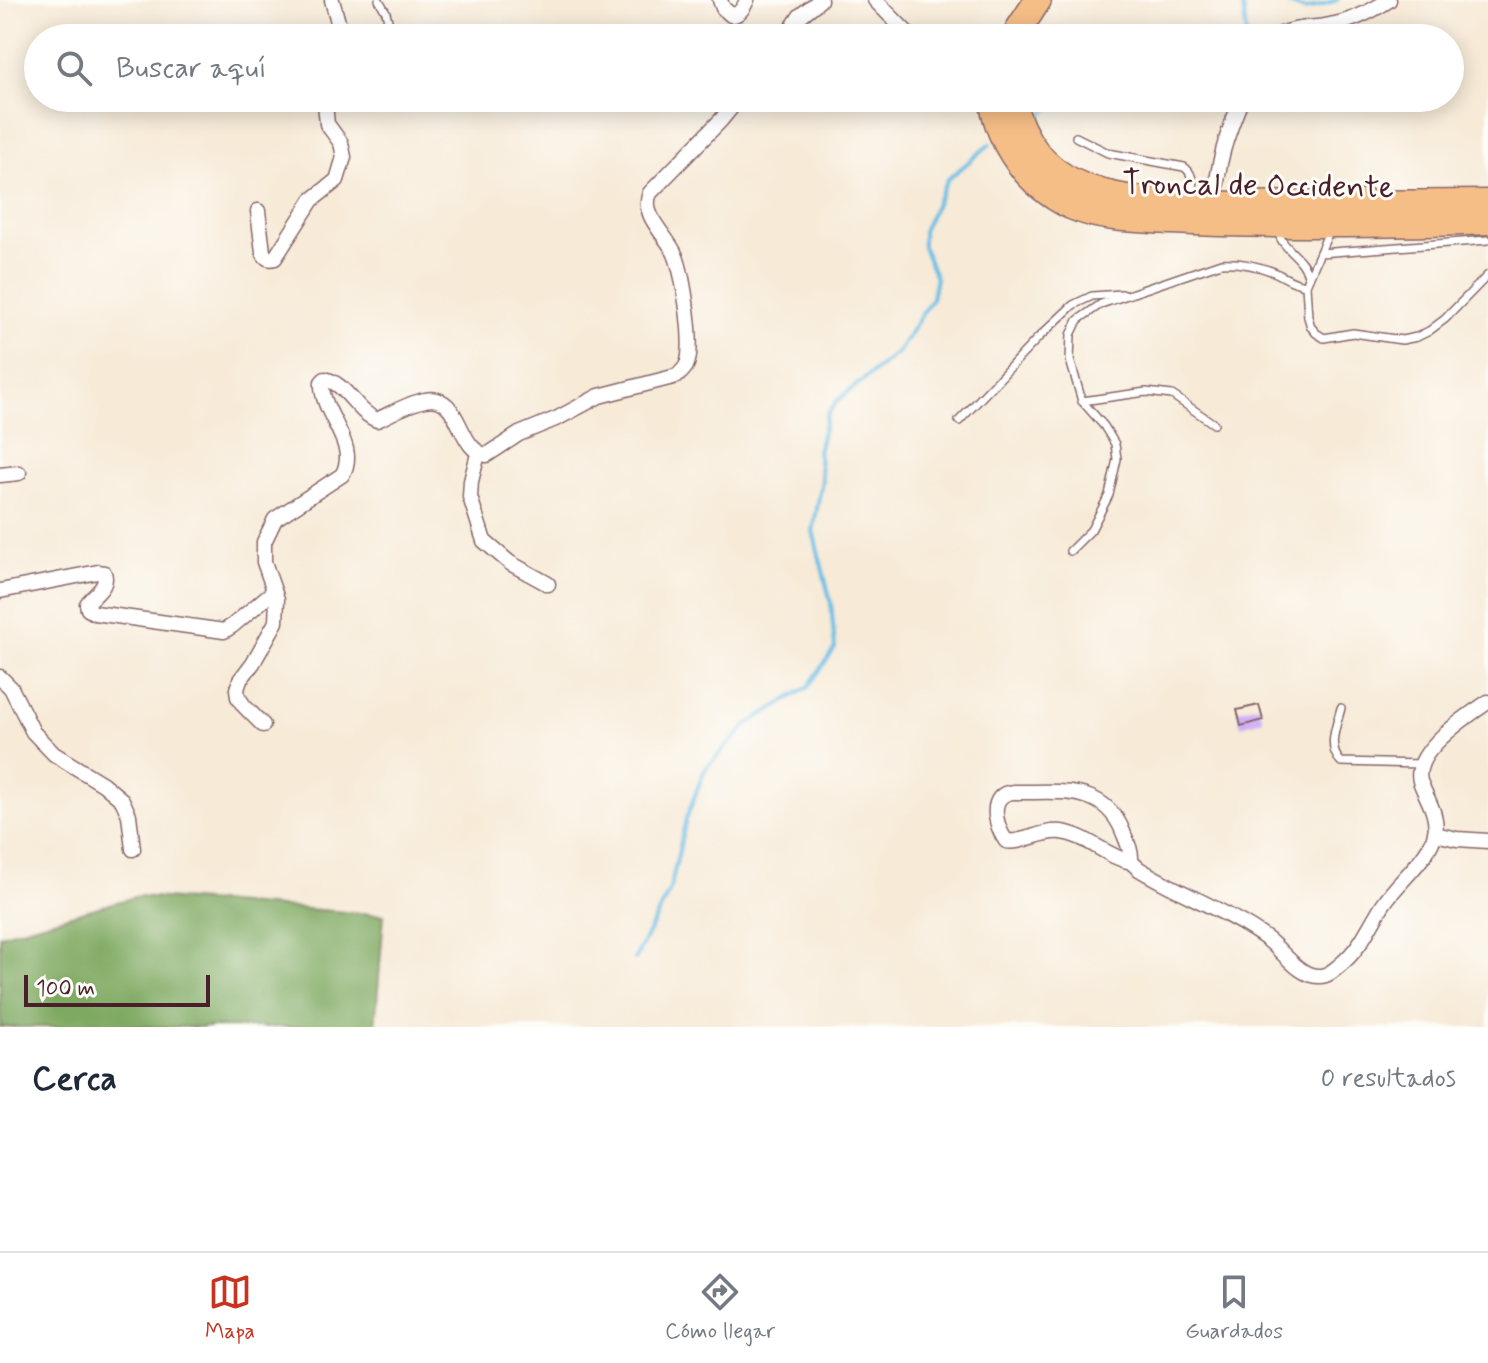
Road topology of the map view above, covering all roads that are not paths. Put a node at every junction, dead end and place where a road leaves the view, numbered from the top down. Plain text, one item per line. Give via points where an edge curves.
1 (332, 0) edge
2 (379, 0) edge
3 (720, 0) edge
4 (747, 0) edge
5 (820, 0) edge
6 (875, 0) edge
7 (1015, 0) edge
8 (1038, 0) edge
9 (1389, 0) edge
10 (339, 24) edge
11 (389, 24) edge
12 (795, 24) edge
13 (898, 24) edge
14 (1010, 24) edge
15 (1019, 24) edge
16 (1336, 24) edge
17 (326, 112) edge
18 (728, 112) edge
19 (995, 112) edge
20 (1014, 112) edge
21 (1237, 112) edge
22 (1076, 137) dead end
23 (1488, 203) edge
24 (1204, 205) junction
25 (258, 211) dead end
26 (1488, 221) edge
27 (1277, 224) junction
28 (1332, 224) junction
29 (1488, 240) edge
30 (1320, 253) junction
31 (1488, 275) edge
32 (1307, 282) junction
33 (1137, 293) junction
34 (1082, 401) junction
35 (959, 421) dead end
36 (1214, 424) dead end
37 (478, 454) junction
38 (19, 473) dead end
39 (0, 475) edge
40 (1070, 551) dead end
41 (548, 584) dead end
42 (0, 591) edge
43 (274, 591) junction
44 (0, 677) edge
45 (1488, 702) edge
46 (1341, 708) dead end
47 (263, 725) dead end
48 (1421, 764) junction
49 (1435, 834) junction
50 (1488, 841) edge
51 (133, 849) dead end
52 (1131, 862) junction

1 - 10 street
2 - 11 lane
3 - 4 street via 734,16
5 - 12 street
6 - 13 street
7 - 14 highway via 1008,12
8 - 15 highway
9 - 16 street
17 - 25 street via 344,157 337,180 312,200 275,258 266,258 263,252
18 - 37 street via 646,201 675,254 685,291 686,366 677,376 599,396 487,455
19 - 27 highway, Troncal de Occidente via 1014,156 1045,190 1070,206 1107,217
20 - 24 highway, Troncal de Occidente via 1042,159 1085,188 1145,201
21 - 24 street
22 - 24 lane via 1108,153 1184,167
23 - 24 highway, Troncal de Occidente
26 - 28 highway, Troncal de Occidente
27 - 28 highway, Troncal de Occidente
27 - 32 lane via 1279,237 1303,263
28 - 30 lane
29 - 30 lane
30 - 32 lane
31 - 32 lane via 1445,319 1402,340 1353,333 1324,338 1311,327
32 - 33 lane via 1294,283 1233,262
33 - 34 lane via 1101,304 1078,320 1070,360
33 - 35 lane via 1092,296 1073,305
34 - 36 lane via 1146,392 1172,395
34 - 40 lane via 1115,444 1117,459 1109,495 1091,530
37 - 41 street via 470,497 484,541
37 - 43 street via 448,405 440,401 427,399 377,420 366,416 334,381 325,379 324,405 338,426 347,466 342,475 275,519 264,542
38 - 39 street
42 - 43 street via 104,573 104,586 87,604 95,613 224,631
43 - 47 street via 276,622 237,689 244,706
44 - 51 street via 33,732 54,754 122,800
45 - 48 street via 1460,721
46 - 48 lane via 1332,741 1341,762
48 - 49 street via 1419,778
49 - 50 street
49 - 52 street via 1383,904 1360,946 1322,977 1305,974 1250,927
52 - 52 street via 1120,822 1094,798 1006,792 997,801 1006,841 1061,832

